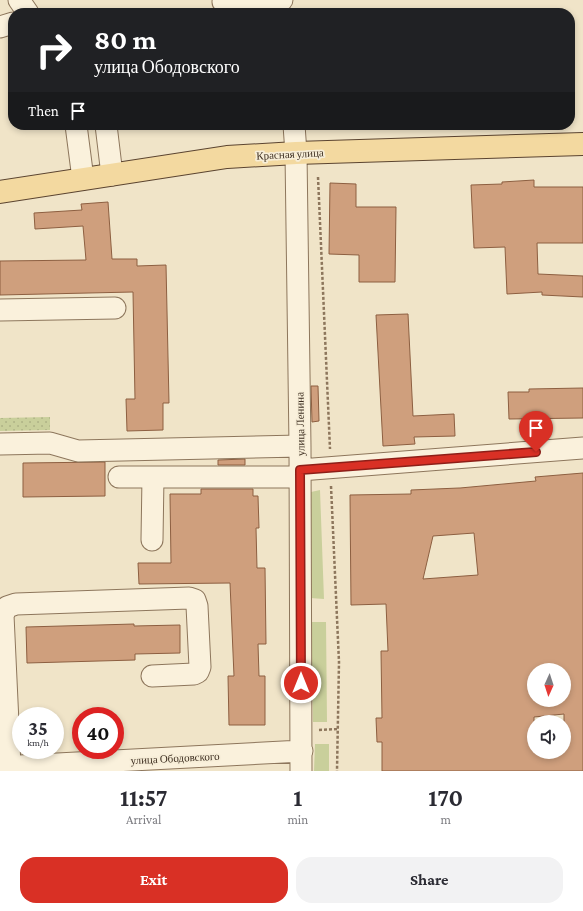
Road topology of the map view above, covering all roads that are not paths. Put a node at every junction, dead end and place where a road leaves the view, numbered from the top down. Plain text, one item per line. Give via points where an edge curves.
1 (282, 0) edge
2 (223, 2) dead end
3 (77, 130) edge
4 (107, 130) edge
5 (294, 130) edge
6 (583, 144) edge
7 (296, 153) junction
8 (112, 175) junction
9 (84, 179) junction
10 (0, 192) edge
11 (115, 308) dead end
12 (0, 310) edge
13 (0, 444) edge
14 (300, 446) junction
15 (583, 448) edge
16 (300, 473) junction
17 (119, 477) dead end
18 (152, 477) junction
19 (152, 540) dead end
20 (152, 676) dead end
21 (301, 761) edge
22 (5, 766) edge

1 - 2 street
3 - 9 street
4 - 8 street
5 - 7 street, улица Ленина
6 - 7 main road, Красная улица
7 - 8 main road, Красная улица via 227,157
7 - 14 street, улица Ленина
8 - 9 main road, Красная улица
9 - 10 main road, Красная улица
11 - 12 street
13 - 14 street via 50,443 78,451
14 - 16 street, улица Ленина
15 - 16 street
16 - 18 street
16 - 21 street, улица Ленина
17 - 18 street
18 - 19 street
20 - 22 street via 198,672 200,667 195,600 189,598 16,604 7,607 3,615
21 - 22 street, улица Ободовского

